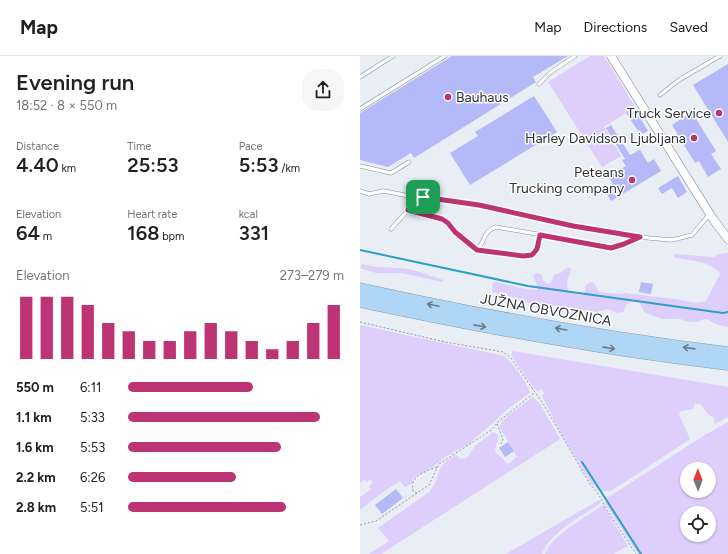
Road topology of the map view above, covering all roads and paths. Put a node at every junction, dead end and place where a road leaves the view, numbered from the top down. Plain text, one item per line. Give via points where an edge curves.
1 (393, 56) edge
2 (446, 56) edge
3 (575, 56) edge
4 (611, 56) edge
5 (720, 56) edge
6 (360, 71) edge
7 (361, 76) edge
8 (539, 84) dead end
9 (660, 95) dead end
10 (360, 109) edge
11 (409, 162) dead end
12 (360, 166) edge
13 (360, 191) edge
14 (423, 197) junction
15 (408, 210) junction
16 (710, 214) junction
17 (391, 229) dead end
18 (540, 235) junction
19 (640, 237) junction
20 (728, 239) edge
21 (477, 250) junction
22 (360, 289) edge
23 (360, 301) edge
24 (360, 322) edge
25 (728, 353) edge
26 (728, 364) edge
27 (535, 392) junction
28 (496, 423) junction
29 (501, 444) dead end
30 (437, 467) junction
31 (417, 494) junction
32 (360, 525) edge
33 (636, 554) edge

1 - 7 lane
2 - 10 lane
3 - 8 lane via 551,72
4 - 16 street
5 - 9 lane via 679,80
6 - 7 lane
11 - 12 lane via 391,173
13 - 14 lane via 369,194 383,191
14 - 15 lane
14 - 19 lane via 479,205 573,226
15 - 17 lane
15 - 21 lane via 442,219
16 - 19 lane via 692,235 672,240
16 - 20 street
18 - 19 lane via 611,248
18 - 21 lane via 496,227 489,229
18 - 21 lane via 537,249 532,255
25 -> 22 highway, JUŽNA OBVOZNICA via 575,331 446,308
23 -> 26 highway, JUŽNA OBVOZNICA via 574,343
24 - 27 path via 445,342 503,352 511,358
27 - 28 path
27 - 33 path via 590,484
28 - 29 path via 503,439
28 - 30 path via 490,431
30 - 31 path via 429,485
30 - 31 path via 415,479 412,485 413,491
31 - 32 path via 376,521

